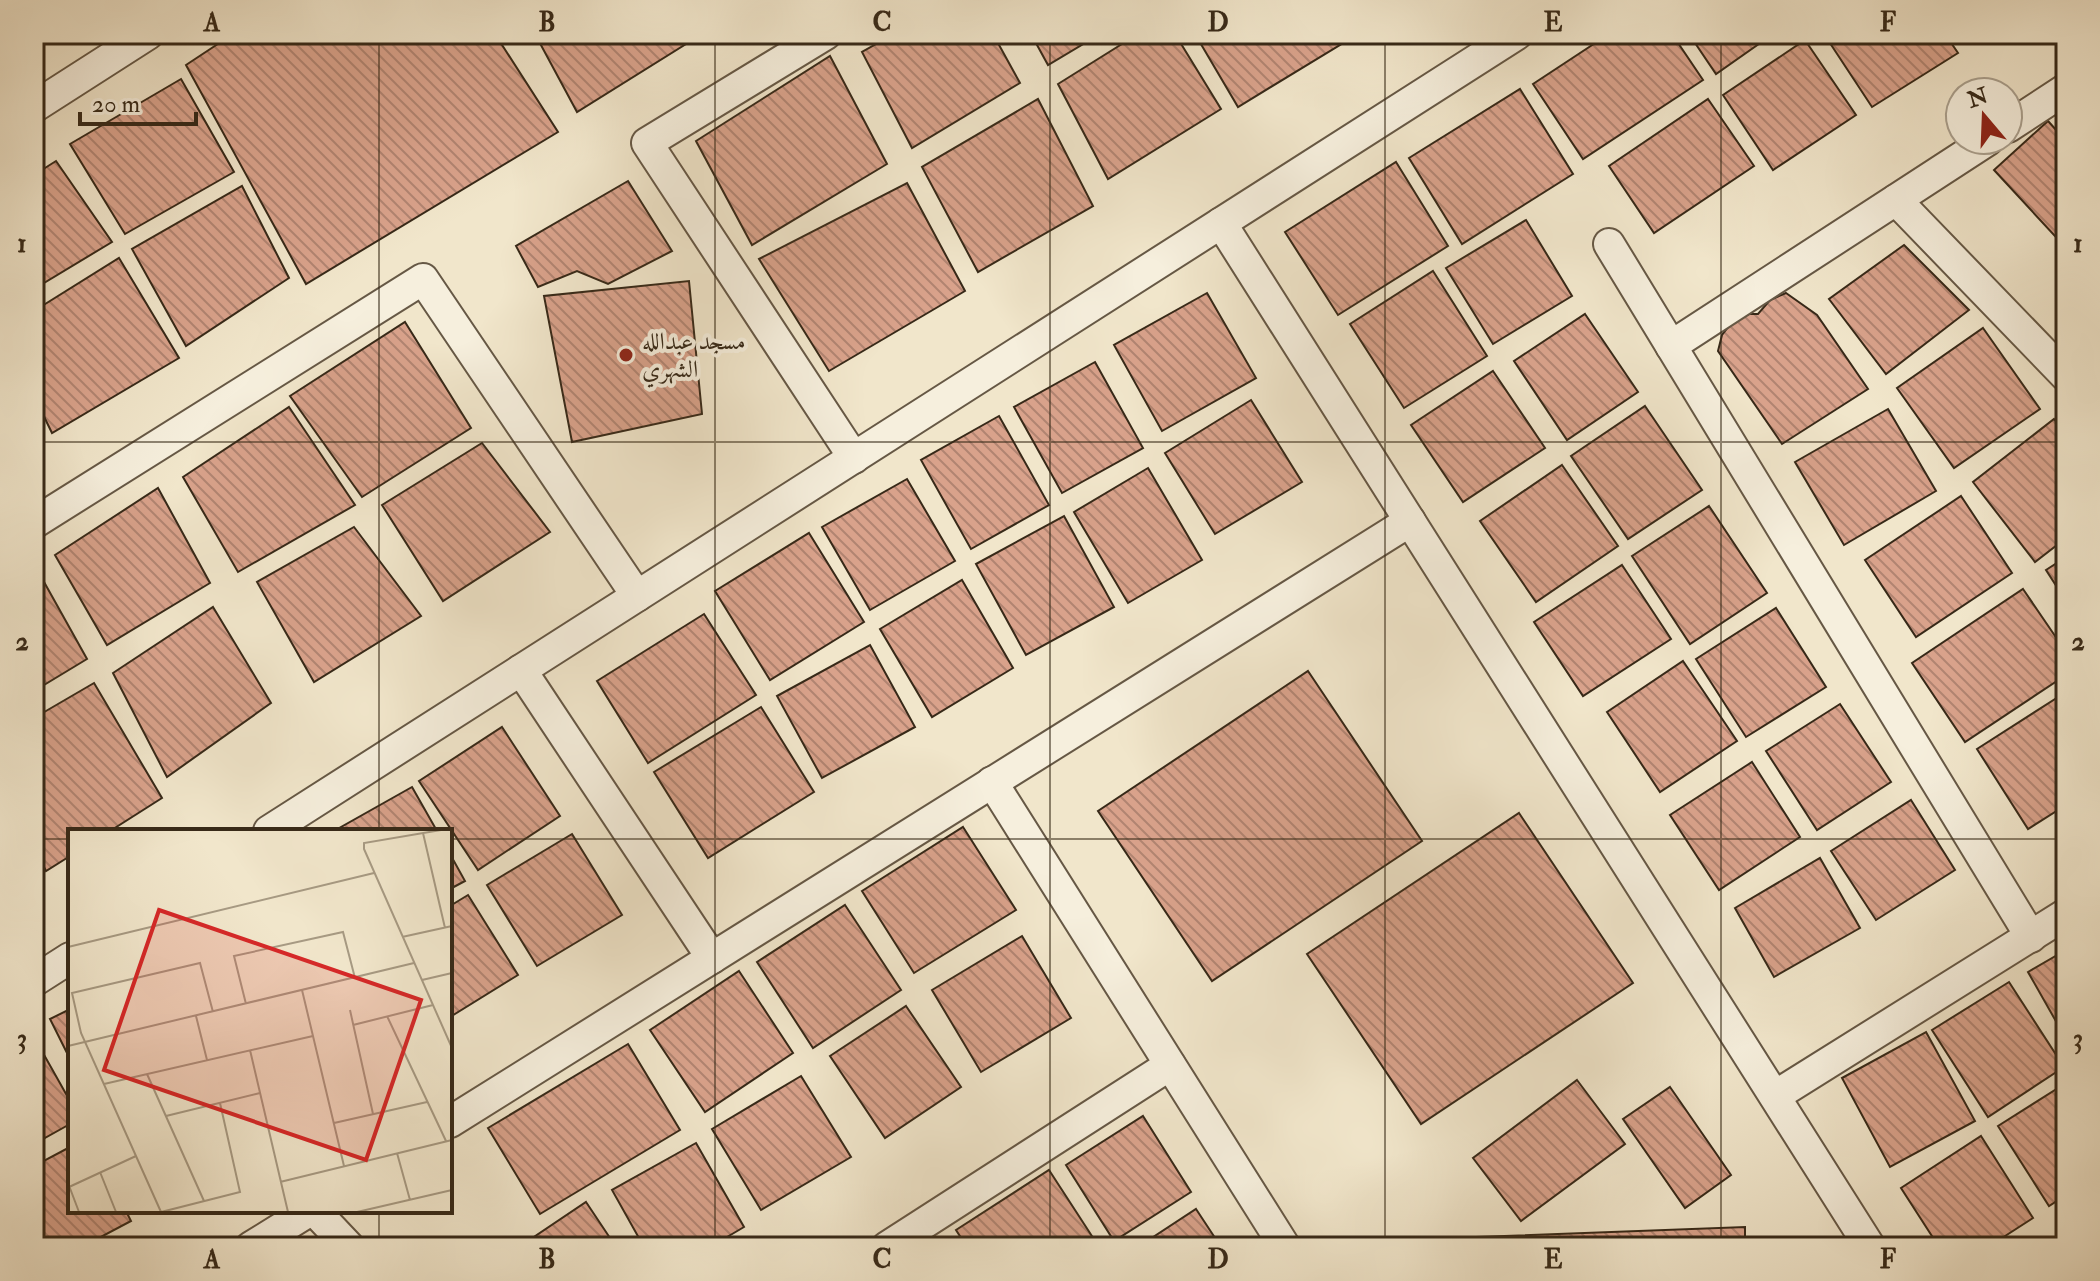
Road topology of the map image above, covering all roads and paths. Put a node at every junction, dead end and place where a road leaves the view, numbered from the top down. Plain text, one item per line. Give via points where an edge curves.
1 (148, 34) edge
2 (826, 34) edge
3 (1517, 34) edge
4 (2066, 89) edge
5 (34, 107) edge
6 (2024, 117) edge
7 (1963, 156) edge
8 (1896, 200) junction
9 (1221, 223) junction
10 (1609, 244) dead end
11 (1671, 346) junction
12 (2066, 376) edge
13 (854, 458) junction
14 (1410, 521) junction
15 (34, 523) edge
16 (637, 596) junction
17 (521, 670) junction
18 (992, 782) junction
19 (272, 829) edge
20 (2066, 914) edge
21 (2031, 937) junction
22 (712, 958) junction
23 (68, 959) edge
24 (34, 981) edge
25 (1170, 1065) junction
26 (1775, 1096) junction
27 (452, 1121) edge
28 (306, 1213) edge
29 (317, 1213) edge
30 (905, 1242) edge
31 (251, 1247) edge
32 (349, 1247) edge
33 (1285, 1247) edge
34 (1870, 1247) edge

1 - 5 street
2 - 13 street via 647,143
3 - 9 street
4 - 6 street
7 - 8 street
8 - 11 street
8 - 12 street
9 - 13 street
9 - 14 street
10 - 11 street
11 - 21 street
13 - 16 street
14 - 18 street
14 - 26 street
15 - 16 street via 423,279
16 - 17 street
17 - 19 street
17 - 22 street
18 - 22 street
18 - 25 street
20 - 21 street
21 - 26 street
22 - 27 street
23 - 24 street
25 - 30 street
25 - 33 street
26 - 34 street
28 - 31 street
29 - 32 street

